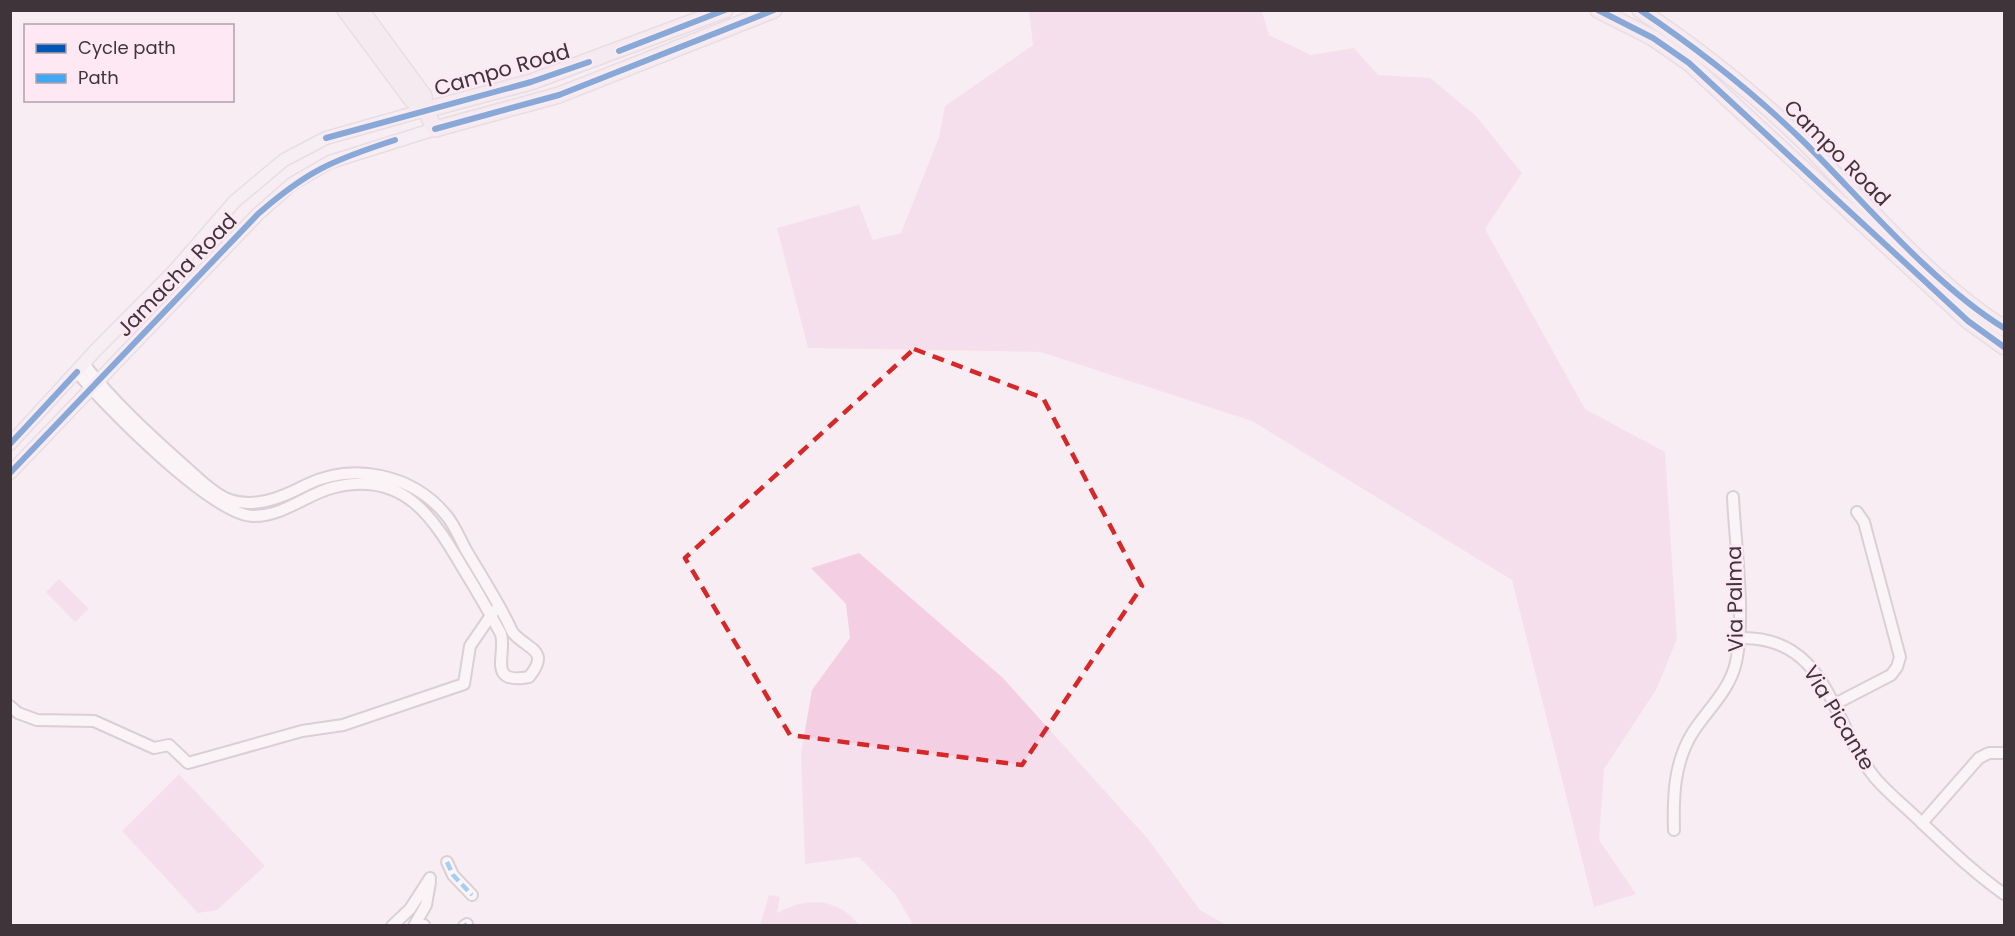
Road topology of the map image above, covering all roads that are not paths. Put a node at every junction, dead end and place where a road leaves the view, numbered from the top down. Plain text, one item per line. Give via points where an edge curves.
1 (345, 10) edge
2 (361, 10) edge
3 (724, 10) edge
4 (1598, 10) edge
5 (1640, 10) edge
6 (777, 15) edge
7 (425, 110) junction
8 (435, 129) junction
9 (2004, 328) edge
10 (2004, 347) edge
11 (80, 368) junction
12 (94, 385) junction
13 (10, 444) edge
14 (10, 473) edge
15 (1733, 496) dead end
16 (1857, 512) dead end
17 (498, 606) junction
18 (491, 615) junction
19 (1740, 638) junction
20 (1835, 704) junction
21 (10, 706) edge
22 (2004, 753) edge
23 (1922, 823) junction
24 (1674, 830) dead end
25 (447, 862) dead end
26 (2004, 894) edge
27 (472, 895) dead end
28 (392, 926) edge
29 (414, 926) edge

1 - 7 highway, Campo Road via 411,99
2 - 7 highway, Campo Road via 424,96
3 - 7 highway, Campo Road via 531,82
4 - 10 highway, Campo Road via 1653,38 1689,63 1968,321
5 - 9 highway, Campo Road via 1676,34 1776,115 1947,284
6 - 8 highway, Campo Road via 710,35 560,95
7 - 8 highway, Campo Road
7 - 11 main road, Jamacha Road via 326,138 284,160 235,201
8 - 12 main road, Jamacha Road via 330,162 292,184 251,221
11 - 12 street
11 - 13 main road, Jamacha Road
12 - 14 main road, Jamacha Road
12 - 17 street via 215,493 227,499 266,502 336,474 359,472 406,483 447,515
12 - 18 street via 210,498 233,512 254,516 280,511 324,489 344,485 366,483 400,494 424,508 439,527
15 - 19 street, Via Palma
16 - 20 street via 1864,522 1900,657 1891,675
17 - 18 street
17 - 18 street via 513,633 536,650 536,669 529,678 517,680 501,668 504,643
18 - 21 street via 470,646 464,684 344,725 302,731 188,763 169,745 154,748 94,721 38,720
19 - 20 street, Via Picante via 1769,640 1792,651 1812,668
19 - 24 street, Via Palma via 1736,664 1727,684 1683,750 1677,771
20 - 23 street, Via Picante via 1869,770
22 - 23 street via 1979,758
23 - 26 street, Via Picante via 1977,875
25 - 27 street
28 - 29 street via 410,909 430,878 426,905

